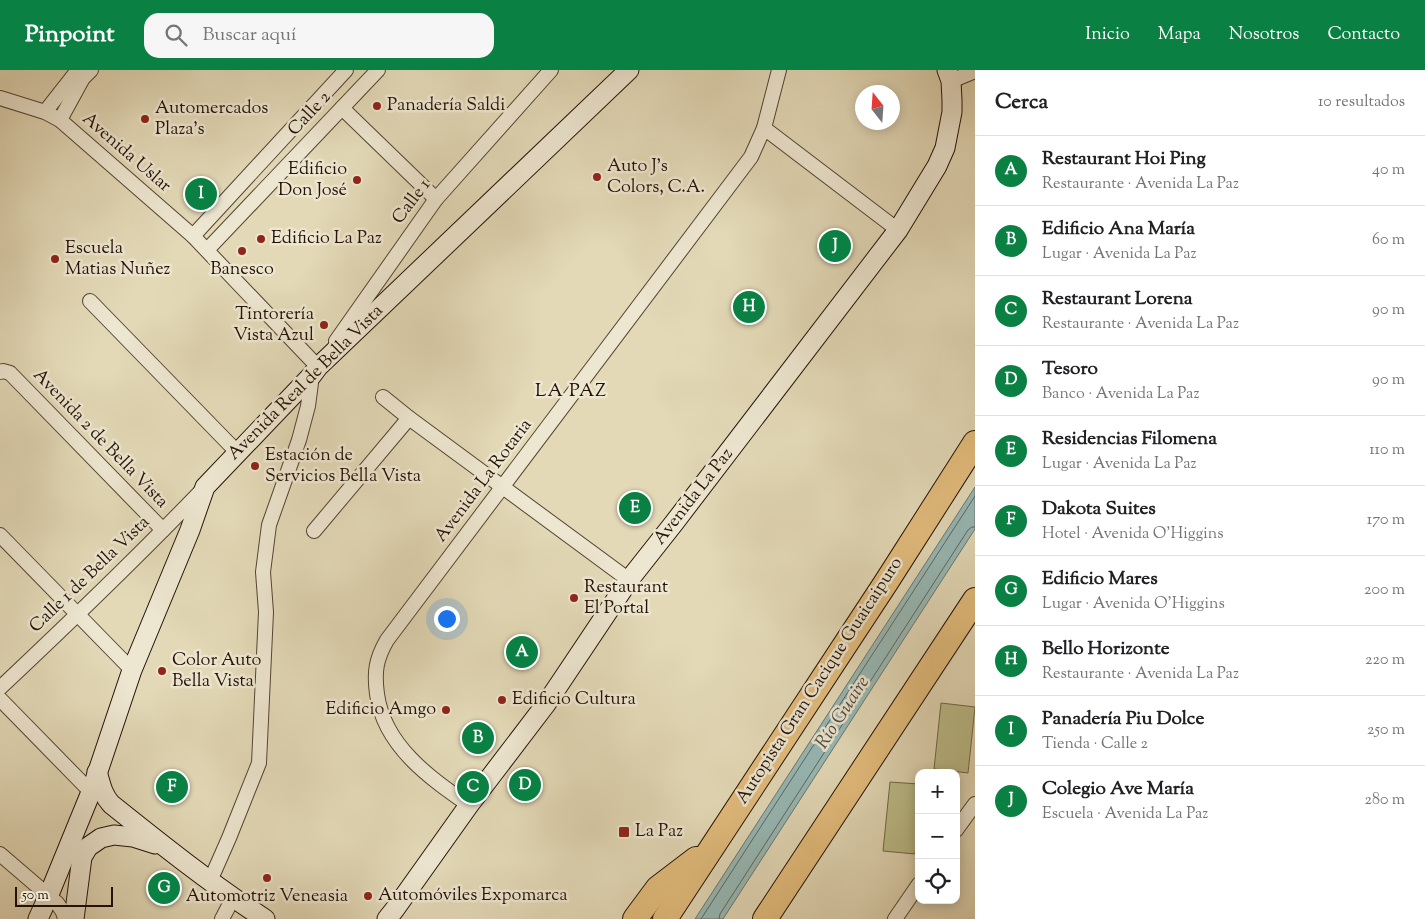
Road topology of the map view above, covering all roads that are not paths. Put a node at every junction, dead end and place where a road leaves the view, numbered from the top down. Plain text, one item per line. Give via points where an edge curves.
1 (78, 70) edge
2 (91, 70) edge
3 (346, 70) edge
4 (378, 70) edge
5 (551, 70) edge
6 (629, 70) edge
7 (780, 70) edge
8 (975, 71) edge
9 (949, 76) edge
10 (0, 98) edge
11 (342, 108) junction
12 (45, 112) junction
13 (60, 120) junction
14 (764, 128) junction
15 (436, 199) junction
16 (898, 230) junction
17 (193, 236) junction
18 (207, 250) junction
19 (90, 301) dead end
20 (315, 371) junction
21 (5, 373) edge
22 (383, 396) dead end
23 (409, 418) junction
24 (975, 443) edge
25 (237, 452) junction
26 (205, 487) junction
27 (503, 487) junction
28 (163, 530) junction
29 (314, 531) dead end
30 (0, 535) edge
31 (629, 580) junction
32 (975, 600) edge
33 (78, 615) junction
34 (967, 616) edge
35 (132, 670) junction
36 (0, 688) edge
37 (0, 699) edge
38 (97, 772) junction
39 (91, 792) junction
40 (975, 804) edge
41 (469, 805) junction
42 (960, 825) edge
43 (164, 846) junction
44 (710, 849) junction
45 (0, 854) edge
46 (207, 879) junction
47 (915, 890) edge
48 (48, 897) junction
49 (233, 898) junction
50 (391, 916) edge
51 (38, 919) edge
52 (65, 919) edge
53 (74, 919) edge
54 (222, 919) edge
55 (265, 919) edge
56 (636, 919) edge
57 (665, 919) edge
58 (765, 919) edge
59 (894, 919) edge

1 - 12 street
2 - 13 street
3 - 17 street, Calle 2
4 - 11 street, Calle 2
5 - 15 street, Calle 1
6 - 20 main road, Avenida Real de Bella Vista
7 - 14 street, Avenida La Rotaria
8 - 9 street
9 - 16 main road, Avenida La Paz via 952,112 945,148
10 - 12 street, Avenida Uslar
11 - 15 street
11 - 18 street, Calle 2
12 - 13 street, Avenida Uslar
13 - 17 street, Avenida Uslar
14 - 16 street
14 - 27 street, Avenida La Rotaria via 751,157
15 - 20 street, Calle 1
16 - 31 main road, Avenida La Paz
17 - 18 street, Avenida Uslar
18 - 20 street, Avenida Uslar
19 - 25 street
20 - 25 main road, Avenida Real de Bella Vista
20 - 46 street via 299,440 269,525 263,572 266,612 258,763 226,847
21 - 28 street, Avenida 2 de Bella Vista
22 - 23 street
23 - 27 street
23 - 29 street
24 - 44 highway, Autopista Gran Cacique Guaicaipuro
25 - 26 main road, Avenida Real de Bella Vista
26 - 28 street, Calle 1 de Bella Vista
26 - 35 main road, Avenida Real de Bella Vista
27 - 31 street
27 - 41 street, Avenida La Rotaria via 387,640 376,665 378,704 398,745 420,768
28 - 33 street, Calle 1 de Bella Vista
30 - 33 street
31 - 41 main road, Avenida La Paz via 546,704
32 - 34 highway
33 - 35 street
33 - 36 street, Calle 1 de Bella Vista
34 - 58 highway
35 - 38 main road, Avenida Real de Bella Vista
37 - 39 street
38 - 39 main road, Avenida Real de Bella Vista
38 - 43 main road via 105,798
39 - 48 main road, Avenida Real de Bella Vista
40 - 42 street
41 - 50 main road, Avenida La Paz
43 - 46 main road
43 - 53 main road via 114,835 101,838 88,847 82,857
44 - 56 highway via 658,888
44 - 57 highway, Autopista Gran Cacique Guaicaipuro
45 - 48 street
46 - 49 main road
47 - 59 street
48 - 51 main road, Avenida Real de Bella Vista
48 - 52 street via 57,903
49 - 54 street
49 - 55 main road

